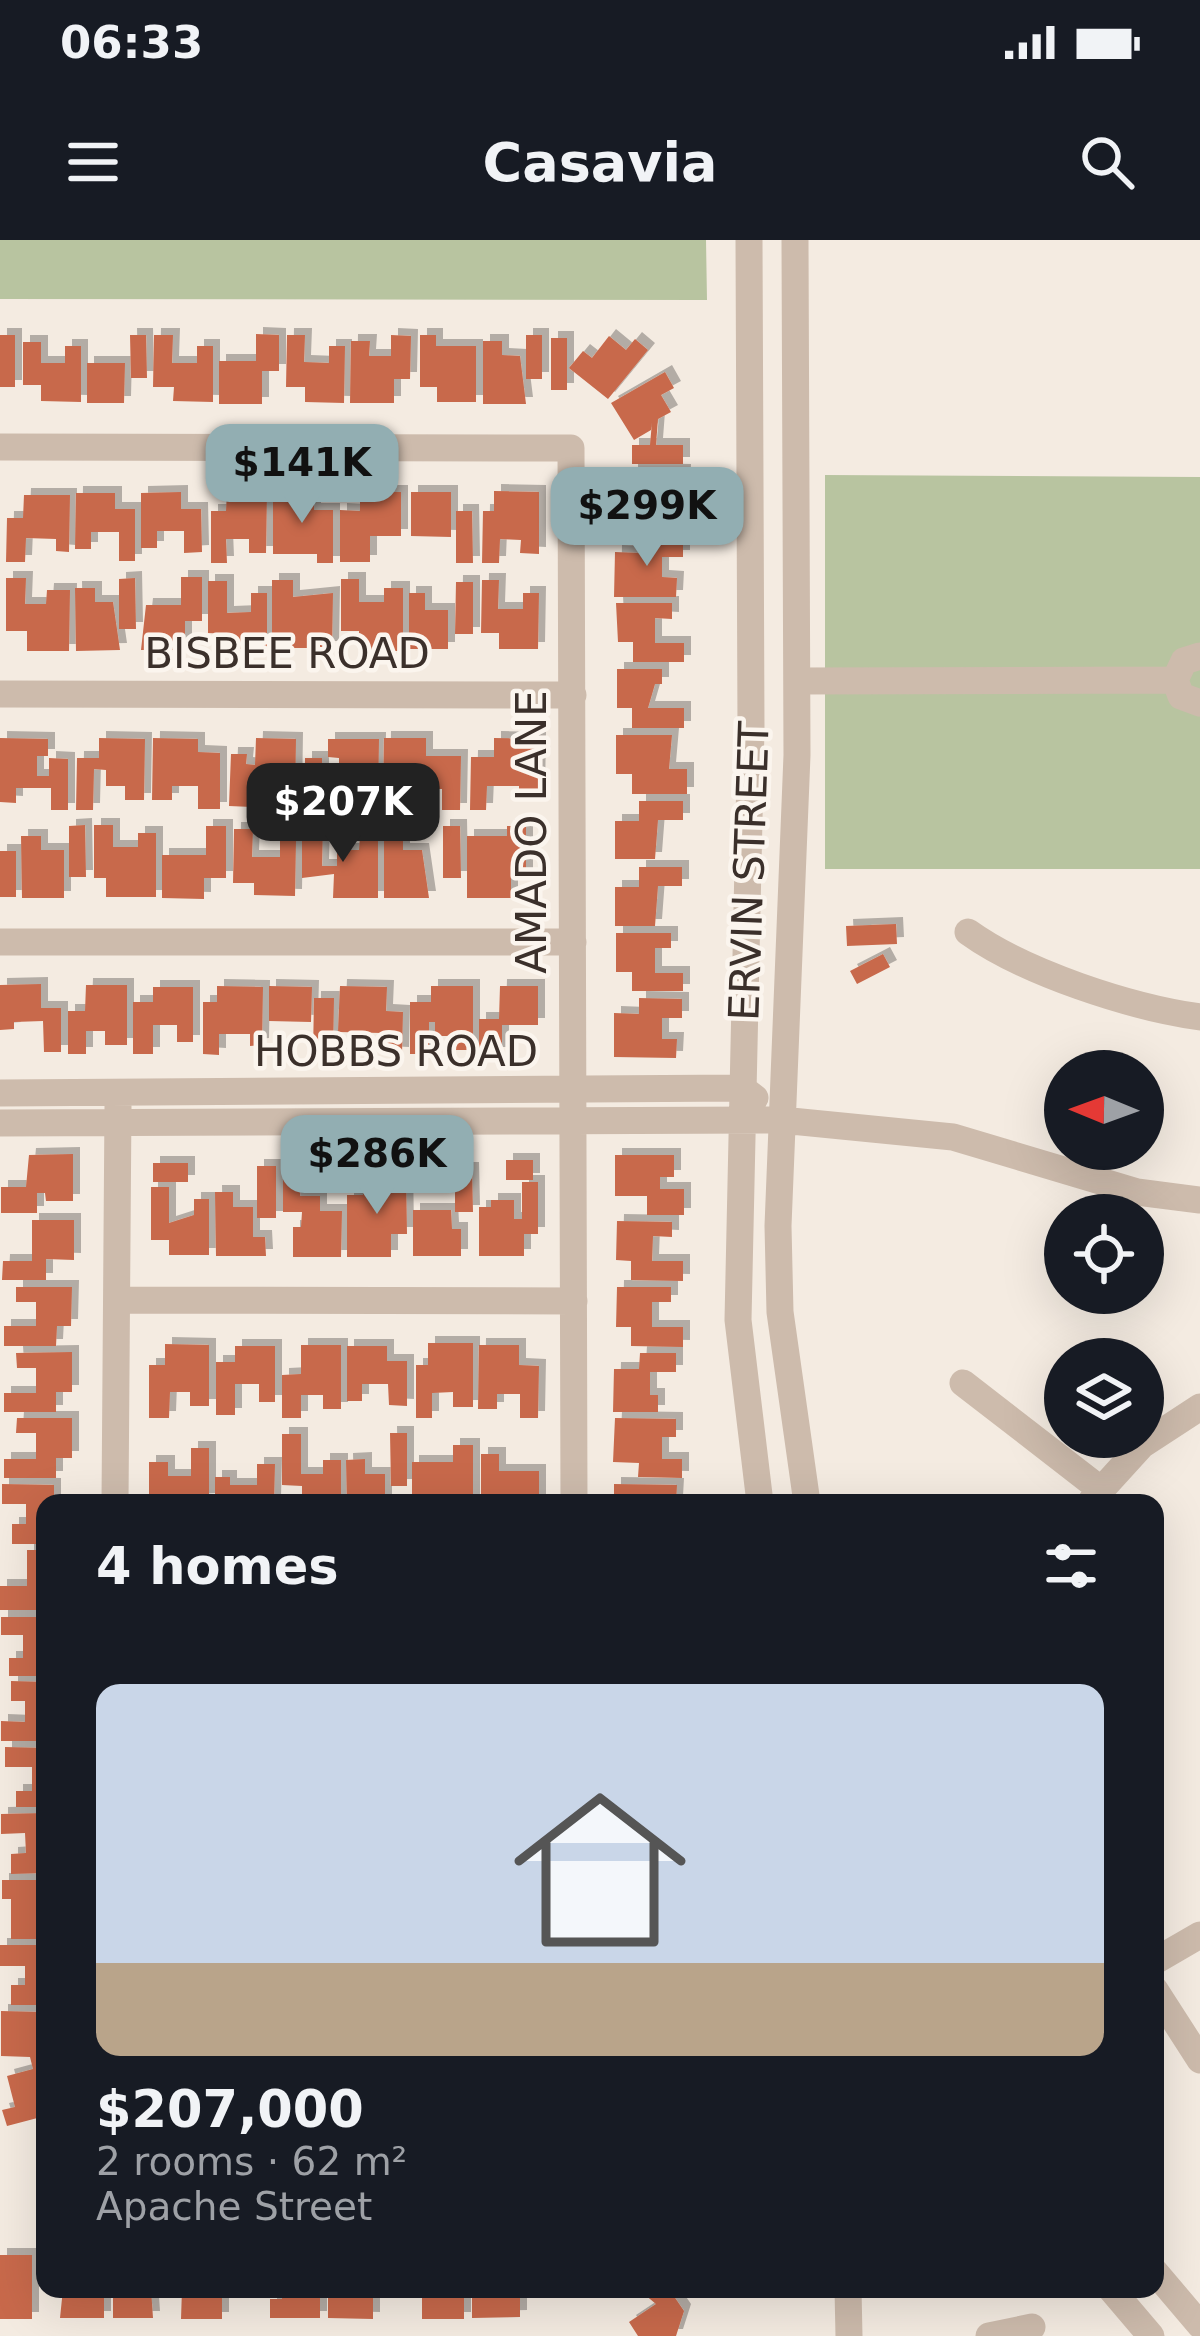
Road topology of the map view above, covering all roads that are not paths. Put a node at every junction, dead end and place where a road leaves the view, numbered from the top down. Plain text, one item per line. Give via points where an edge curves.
1 (749, 240) edge
2 (795, 240) edge
3 (0, 447) edge
4 (1200, 656) edge
5 (1175, 680) junction
6 (797, 681) junction
7 (0, 694) edge
8 (573, 695) junction
9 (1200, 703) edge
10 (968, 932) dead end
11 (0, 942) edge
12 (573, 942) junction
13 (1200, 1017) edge
14 (742, 1088) junction
15 (0, 1093) edge
16 (118, 1093) junction
17 (575, 1106) junction
18 (782, 1120) junction
19 (0, 1123) edge
20 (739, 1123) junction
21 (118, 1124) junction
22 (1200, 1200) edge
23 (117, 1300) junction
24 (574, 1301) junction
25 (963, 1382) dead end
26 (1200, 1407) edge
27 (116, 1494) edge
28 (574, 1494) edge
29 (759, 1494) edge
30 (806, 1494) edge
31 (1093, 1494) edge
32 (1097, 1494) edge
33 (1200, 1935) edge
34 (1164, 1956) edge
35 (1164, 2004) edge
36 (1200, 2060) edge
37 (1164, 2283) edge
38 (848, 2298) edge
39 (1119, 2298) edge
40 (1200, 2325) edge
41 (1032, 2327) dead end
42 (849, 2336) edge
43 (989, 2336) edge
44 (1151, 2336) edge

1 - 14 street, ERVIN STREET via 751,728
2 - 6 street, ERVIN STREET
3 - 8 street, AMADO LANE via 571,448
4 - 5 street via 1184,661
5 - 6 street
5 - 9 street via 1181,696
6 - 18 street, ERVIN STREET
7 - 8 street, BISBEE ROAD
8 - 12 street, AMADO LANE
10 - 13 street via 1000,955
11 - 12 street
12 - 17 street, AMADO LANE
14 - 17 street, HOBBS ROAD
14 - 18 street
14 - 20 street, ERVIN STREET
15 - 16 street, HOBBS ROAD
16 - 17 street, HOBBS ROAD
16 - 21 street
17 - 20 street, HOBBS ROAD
17 - 21 street, HOBBS ROAD
17 - 24 street, AMADO LANE
18 - 20 street, HOBBS ROAD
18 - 22 street, HOBBS ROAD via 953,1137 1137,1192
18 - 30 street, ERVIN STREET via 780,1312
19 - 21 street, HOBBS ROAD
20 - 29 street, ERVIN STREET via 738,1320
21 - 23 street
23 - 24 street
23 - 27 street
24 - 28 street, AMADO LANE
25 - 31 street
26 - 32 street via 1142,1445
33 - 34 street
35 - 36 street
37 - 40 street
38 - 42 street
39 - 44 street
41 - 43 street

